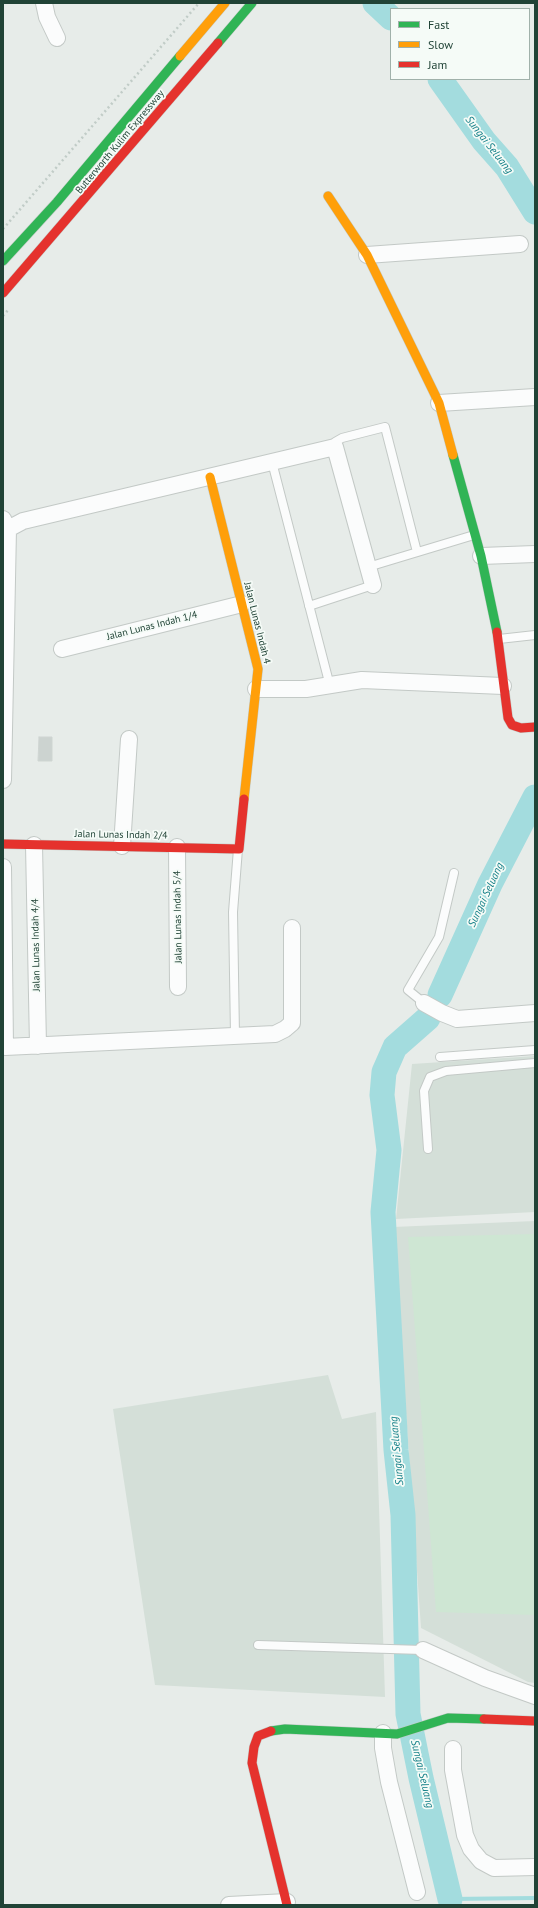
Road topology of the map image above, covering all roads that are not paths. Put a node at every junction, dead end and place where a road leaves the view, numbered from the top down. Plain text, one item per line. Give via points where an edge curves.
1 (44, 3) edge
2 (225, 3) edge
3 (252, 3) edge
4 (58, 38) dead end
5 (328, 196) dead end
6 (520, 244) dead end
7 (367, 255) junction
8 (3, 262) edge
9 (3, 293) edge
10 (535, 396) edge
11 (440, 403) junction
12 (335, 447) junction
13 (272, 462) junction
14 (210, 477) junction
15 (6, 524) edge
16 (475, 534) junction
17 (416, 552) junction
18 (535, 554) edge
19 (481, 556) junction
20 (368, 567) junction
21 (373, 585) joint
22 (242, 604) junction
23 (309, 606) junction
24 (535, 635) edge
25 (498, 639) junction
26 (4, 647) edge
27 (62, 649) dead end
28 (330, 686) junction
29 (503, 686) junction
30 (256, 690) junction
31 (535, 727) edge
32 (129, 738) dead end
33 (3, 780) edge
34 (3, 844) edge
35 (34, 845) junction
36 (122, 846) junction
37 (177, 847) junction
38 (238, 849) junction
39 (3, 867) edge
40 (454, 873) dead end
41 (292, 928) dead end
42 (178, 987) dead end
43 (424, 1003) joint
44 (535, 1013) edge
45 (235, 1036) junction
46 (38, 1046) junction
47 (4, 1049) edge
48 (535, 1050) edge
49 (440, 1057) dead end
50 (535, 1063) edge
51 (428, 1149) dead end
52 (258, 1645) dead end
53 (423, 1650) joint
54 (535, 1696) edge
55 (535, 1721) edge
56 (390, 1733) junction
57 (453, 1749) dead end
58 (535, 1867) edge
59 (416, 1892) dead end
60 (287, 1904) edge
61 (229, 1905) edge

1 - 4 street via 47,17
2 - 8 main road, Butterworth Kulim Expressway via 58,202
3 - 9 main road, Butterworth Kulim Expressway
5 - 7 main road
6 - 7 street
7 - 11 main road
10 - 11 street
11 - 16 main road
12 - 13 street
12 - 17 lane via 335,442 342,438 385,427
12 - 20 street
13 - 14 street
13 - 23 lane
14 - 15 street
14 - 22 main road, Jalan Lunas Indah 4
15 - 26 street
16 - 17 lane
16 - 19 main road
17 - 20 lane
18 - 19 street
19 - 25 main road
20 - 21 street
21 - 23 lane
22 - 27 street, Jalan Lunas Indah 1/4
22 - 30 main road, Jalan Lunas Indah 4 via 258,669
23 - 28 lane
24 - 25 lane
25 - 29 main road
26 - 33 street
28 - 29 street via 362,680
28 - 30 street via 306,690
29 - 31 main road via 508,718 512,725 520,728
30 - 38 main road, Jalan Lunas Indah 4
32 - 36 street
34 - 35 main road, Jalan Lunas Indah 2/4
35 - 36 main road, Jalan Lunas Indah 2/4
35 - 46 street, Jalan Lunas Indah 4/4
36 - 37 main road, Jalan Lunas Indah 2/4
37 - 38 main road, Jalan Lunas Indah 2/4
37 - 42 street, Jalan Lunas Indah 5/4
38 - 45 lane via 233,912
39 - 47 street
40 - 43 lane via 439,937 408,990
41 - 45 street via 292,1023 285,1030 275,1034
43 - 44 street via 457,1019
45 - 46 street
46 - 47 street
48 - 49 lane
50 - 51 lane via 446,1071 430,1077 424,1091
52 - 53 lane
53 - 54 street
55 - 56 main road via 448,1718
56 - 59 street via 383,1748
56 - 60 main road via 285,1729 269,1731 258,1736 252,1763
57 - 58 street via 453,1770 465,1835 471,1849 481,1861 494,1868
60 - 61 street

